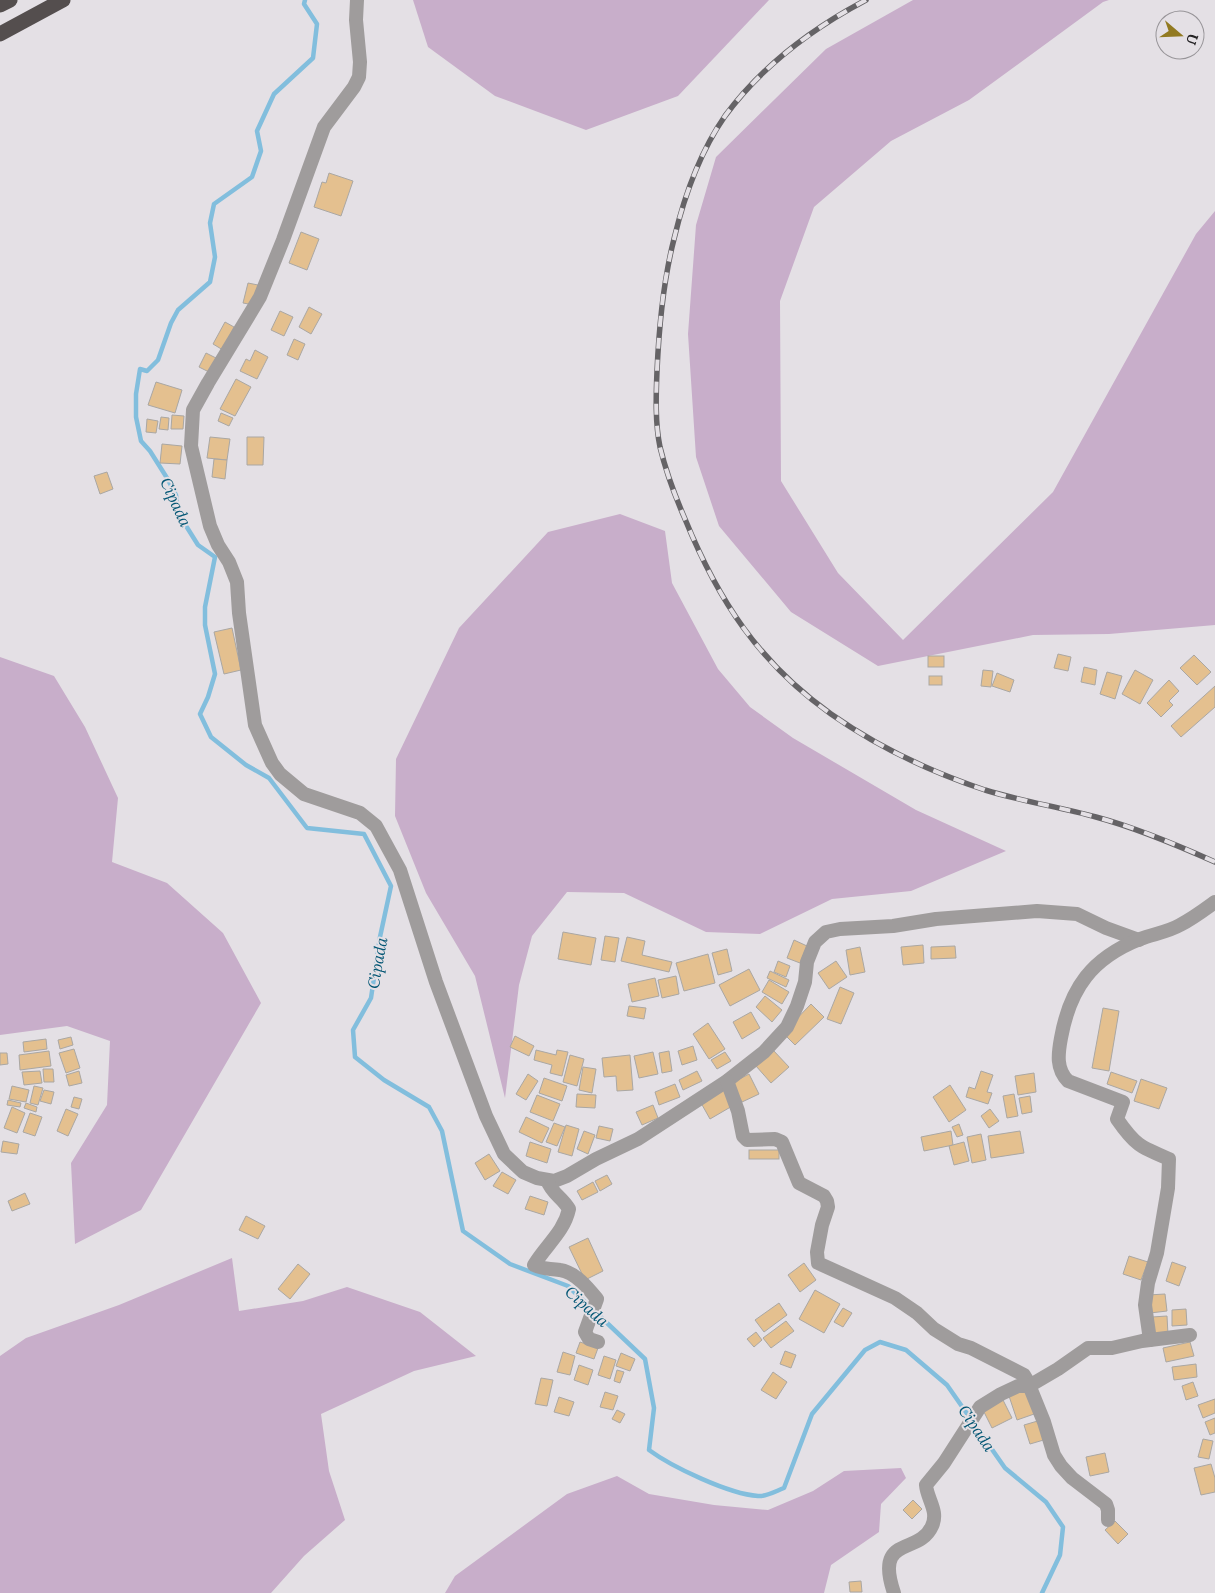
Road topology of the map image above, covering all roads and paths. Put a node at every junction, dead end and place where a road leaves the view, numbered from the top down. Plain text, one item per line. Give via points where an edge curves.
1 (10, 0) edge
2 (63, 0) edge
3 (358, 0) edge
4 (0, 6) edge
5 (0, 34) edge
6 (1215, 902) edge
7 (1139, 940) junction
8 (728, 1081) junction
9 (548, 1180) junction
10 (1190, 1335) dead end
11 (1150, 1340) junction
12 (598, 1342) dead end
13 (1029, 1386) junction
14 (1108, 1520) dead end
15 (894, 1593) edge

1 - 4 highway
2 - 5 highway
3 - 9 street via 359,77 324,127 260,297 193,410 191,446 210,526 237,582 255,725 272,763 304,794 360,813 376,826 400,870 436,982 486,1116 504,1154 522,1172
6 - 7 street via 1180,926
7 - 8 street via 1077,914 1037,911 826,932 816,942 807,962 805,982 787,1027 764,1052
7 - 11 street via 1112,953 1092,969 1074,994 1064,1022 1058,1056 1062,1075 1068,1081 1123,1102 1117,1119 1129,1137 1145,1150 1170,1159 1157,1253 1145,1305
8 - 9 street via 638,1139 567,1176
8 - 13 street via 743,1136 747,1140 775,1139 782,1142 799,1183 824,1196 827,1201 817,1252 818,1263 895,1298 958,1344 1024,1375
9 - 12 street via 550,1190 564,1200 569,1209 566,1220 534,1265 545,1270 571,1273 591,1292 596,1300 585,1332 589,1339
10 - 11 street
11 - 13 street via 1112,1348 1088,1348
13 - 14 street via 1054,1455 1072,1478 1106,1504
13 - 15 street via 1018,1386 980,1407 926,1485 934,1513 932,1525 927,1534 895,1553 888,1567

